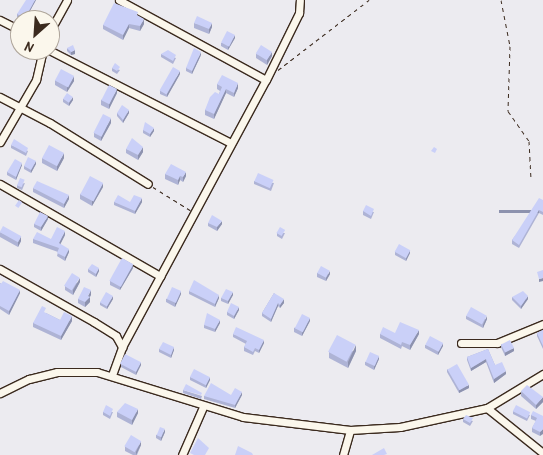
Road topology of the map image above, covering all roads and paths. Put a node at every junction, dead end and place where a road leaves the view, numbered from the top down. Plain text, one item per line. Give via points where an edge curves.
1 (67, 0) edge
2 (118, 0) edge
3 (300, 0) edge
4 (369, 0) edge
5 (501, 0) edge
6 (60, 13) edge
7 (60, 56) edge
8 (41, 60) edge
9 (266, 80) junction
10 (0, 97) edge
11 (20, 109) junction
12 (0, 142) edge
13 (231, 143) junction
14 (531, 177) dead end
15 (0, 184) edge
16 (148, 184) joint
17 (193, 212) junction
18 (0, 269) edge
19 (160, 276) junction
20 (543, 324) edge
21 (461, 343) dead end
22 (122, 347) junction
23 (543, 374) edge
24 (112, 375) junction
25 (0, 393) edge
26 (203, 408) junction
27 (487, 408) junction
28 (350, 430) junction
29 (543, 454) edge
30 (182, 455) edge
31 (343, 455) edge

1 - 6 street
2 - 9 street
3 - 9 street via 299,13
4 - 9 path
5 - 14 path via 510,46 508,111 529,141
7 - 13 street
8 - 11 street via 36,80
9 - 13 street
10 - 11 street
11 - 12 street
11 - 16 street
13 - 17 street
15 - 19 street
16 - 17 path
17 - 19 street
18 - 22 street via 116,336
19 - 22 street
20 - 21 street via 497,343
22 - 24 street
23 - 27 street
24 - 25 street via 79,370 57,372 29,379
24 - 26 street
26 - 28 street via 268,422
26 - 30 street
27 - 28 street via 400,427
27 - 29 street
28 - 31 street

